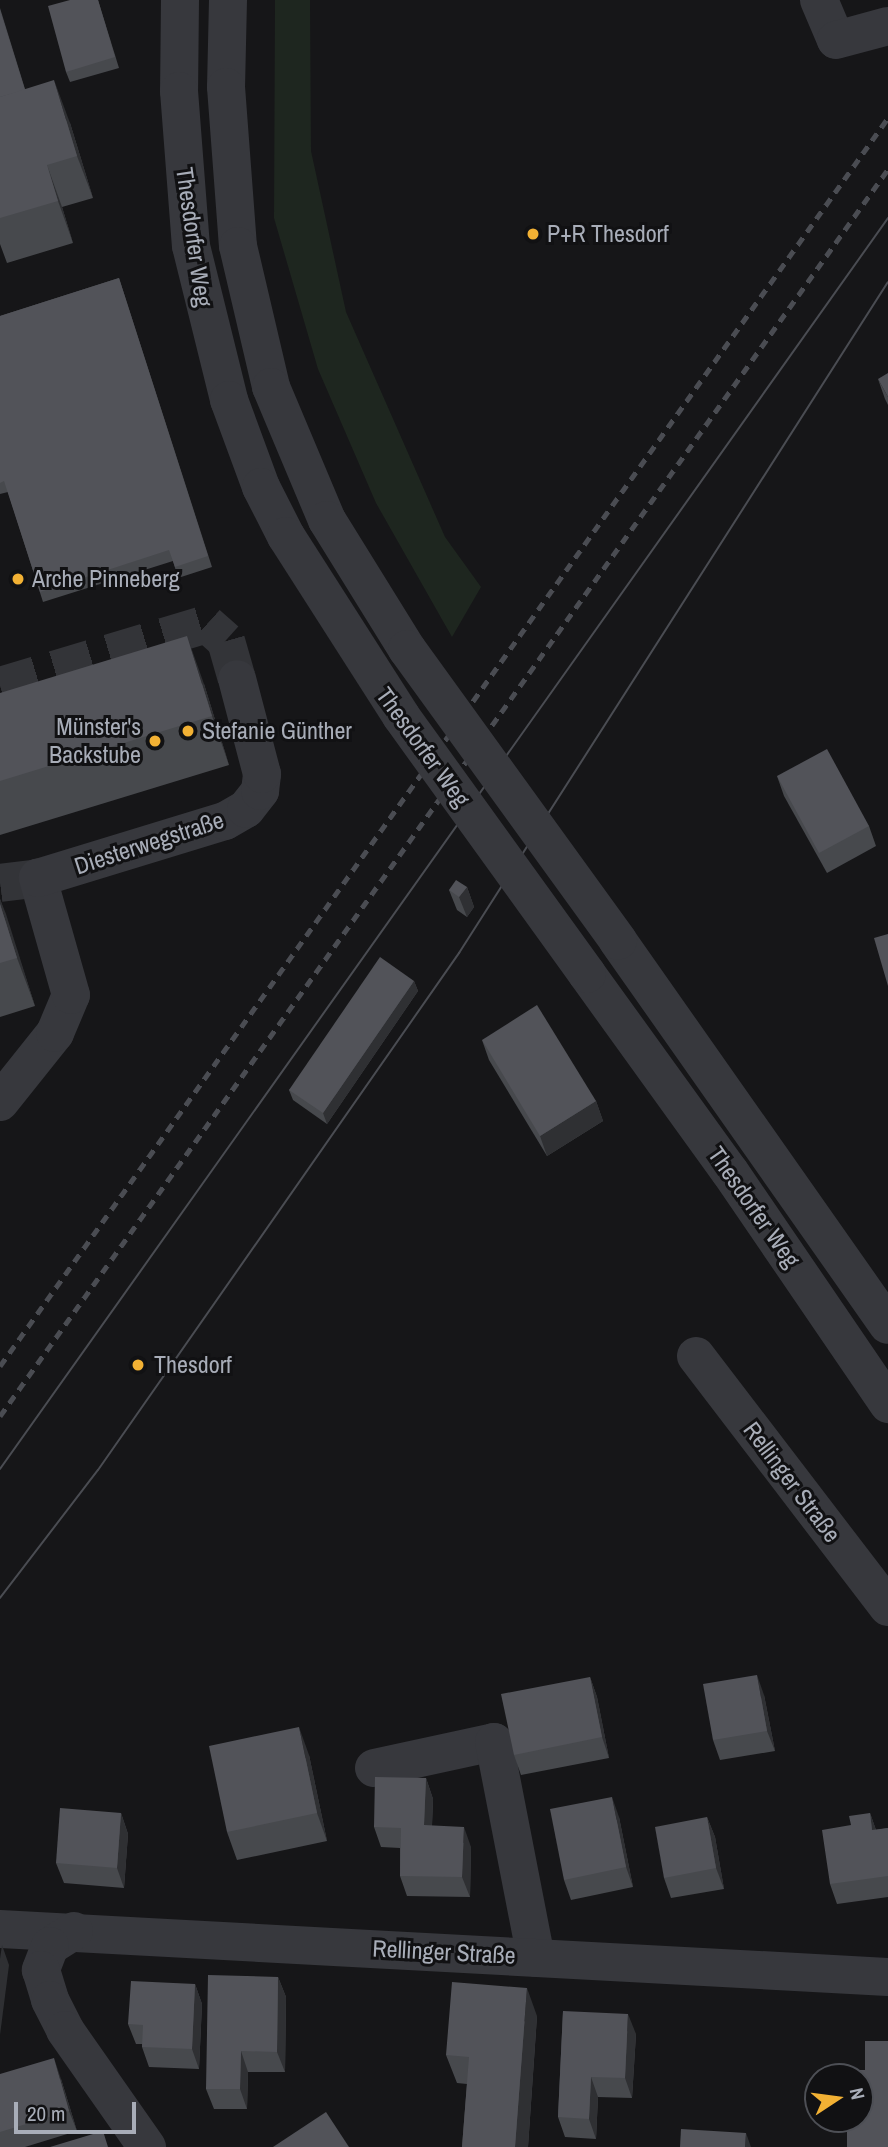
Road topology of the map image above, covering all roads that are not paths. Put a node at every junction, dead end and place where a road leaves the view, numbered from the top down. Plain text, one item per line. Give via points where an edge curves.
1 (180, 0) edge
2 (228, 0) edge
3 (819, 0) edge
4 (888, 26) edge
5 (237, 679) tunnel mouth
6 (0, 1102) edge
7 (888, 1325) edge
8 (696, 1356) dead end
9 (888, 1404) edge
10 (888, 1608) edge
11 (374, 1768) dead end
12 (0, 1929) edge
13 (74, 1931) junction
14 (536, 1958) junction
15 (888, 1977) edge
16 (147, 2147) edge

1 - 9 street, Thesdorfer Weg, bridge via 184,181 191,246 212,341 261,487 375,682 738,1183
2 - 7 street, Thesdorfer Weg, bridge via 226,86 238,246 271,387 297,458 327,520 407,649
3 - 4 street via 836,40
5 - 6 street, Diesterwegstraße via 261,774 261,791 246,809 225,821 38,878 71,995 55,1033
8 - 10 street, Rellinger Straße
11 - 14 street via 494,1742
12 - 13 street, Rellinger Straße
13 - 14 street, Rellinger Straße
13 - 16 street via 50,1946 41,1970 50,2000 65,2030
14 - 15 street, Rellinger Straße

